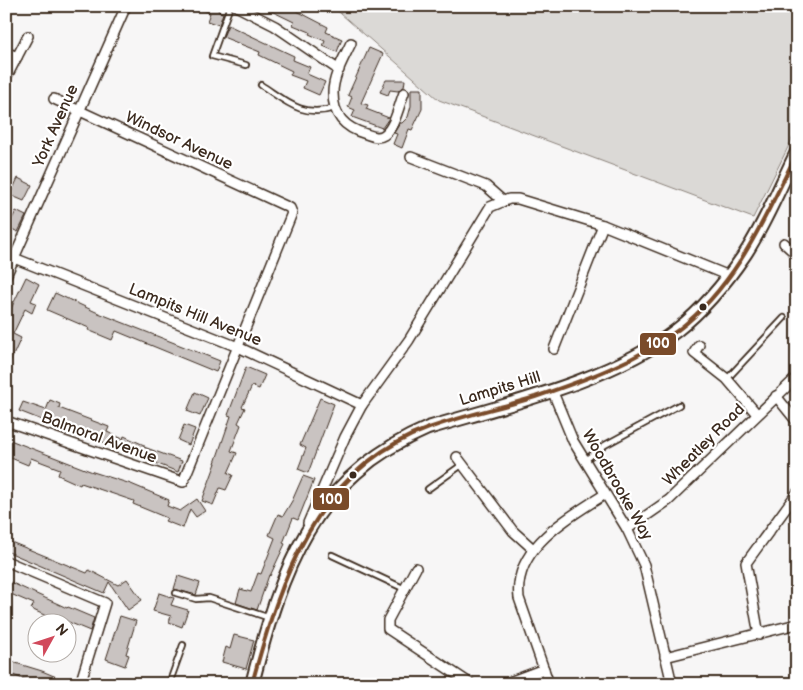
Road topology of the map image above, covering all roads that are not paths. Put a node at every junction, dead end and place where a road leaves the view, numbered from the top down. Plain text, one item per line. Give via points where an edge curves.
1 (126, 6) edge
2 (230, 6) edge
3 (236, 6) edge
4 (28, 36) dead end
5 (351, 43) dead end
6 (6, 52) edge
7 (17, 57) junction
8 (246, 65) dead end
9 (339, 70) junction
10 (6, 78) edge
11 (261, 85) dead end
12 (404, 93) dead end
13 (54, 99) dead end
14 (335, 108) junction
15 (79, 111) junction
16 (797, 152) edge
17 (411, 157) dead end
18 (503, 201) junction
19 (603, 225) junction
20 (784, 243) dead end
21 (797, 255) edge
22 (14, 258) junction
23 (6, 276) edge
24 (729, 276) junction
25 (784, 318) dead end
26 (699, 345) dead end
27 (238, 347) junction
28 (554, 348) dead end
29 (797, 377) edge
30 (727, 378) junction
31 (552, 390) junction
32 (776, 396) junction
33 (362, 405) junction
34 (679, 405) dead end
35 (756, 414) junction
36 (6, 421) edge
37 (797, 422) edge
38 (460, 460) joint
39 (584, 460) junction
40 (428, 489) dead end
41 (797, 493) edge
42 (606, 494) junction
43 (627, 529) junction
44 (298, 548) junction
45 (533, 549) junction
46 (332, 556) dead end
47 (6, 561) edge
48 (416, 568) dead end
49 (404, 589) junction
50 (176, 593) dead end
51 (271, 618) junction
52 (797, 624) edge
53 (759, 635) junction
54 (184, 645) dead end
55 (665, 658) junction
56 (544, 669) junction
57 (80, 684) edge
58 (169, 684) edge
59 (252, 684) edge
60 (471, 684) edge
61 (504, 684) edge
62 (549, 684) edge
63 (672, 684) edge

1 - 15 street, York Avenue
2 - 8 lane via 212,56
3 - 9 street via 275,26
4 - 7 street
5 - 9 street
6 - 7 street
7 - 10 street
9 - 14 street via 333,92
11 - 14 lane via 298,109 310,112
12 - 14 street via 391,127 376,138 347,127
13 - 15 street, Windsor Avenue
15 - 22 street, York Avenue
15 - 27 street, Windsor Avenue via 292,211
16 - 24 main road, Lampits Hill via 759,231
17 - 18 street via 486,186
18 - 19 street via 518,199
18 - 33 street via 490,207 409,340
19 - 24 street
19 - 28 street
20 - 21 street
22 - 23 street, York Avenue
22 - 27 street, Lampits Hill Avenue
24 - 31 main road, Lampits Hill via 695,315 653,346 629,360
25 - 30 lane
26 - 30 street via 694,353
27 - 33 street, Lampits Hill Avenue
27 - 36 street, Balmoral Avenue via 182,482
29 - 32 street, Wheatley Road
30 - 35 street
31 - 39 street, Woodbrooke Way
31 - 44 main road, Lampits Hill via 428,428 378,453 342,483
32 - 35 street, Wheatley Road
32 - 37 street
33 - 44 street
34 - 39 lane
35 - 43 street, Wheatley Road via 669,500
38 - 40 lane
38 - 45 street via 513,530
39 - 42 street, Woodbrooke Way
41 - 53 street via 746,564
42 - 43 street, Woodbrooke Way
42 - 45 street via 569,518
43 - 55 street, Woodbrooke Way via 651,587
44 - 51 main road, Lampits Hill
45 - 56 street via 521,569 517,588
46 - 49 lane
47 - 57 street via 105,603
48 - 49 street
49 - 60 street via 388,620 388,629
50 - 51 lane via 196,599 209,598
51 - 59 main road, Lampits Hill
52 - 53 street
53 - 55 street
54 - 58 lane
55 - 63 street, Woodbrooke Way
56 - 61 street
56 - 62 street

